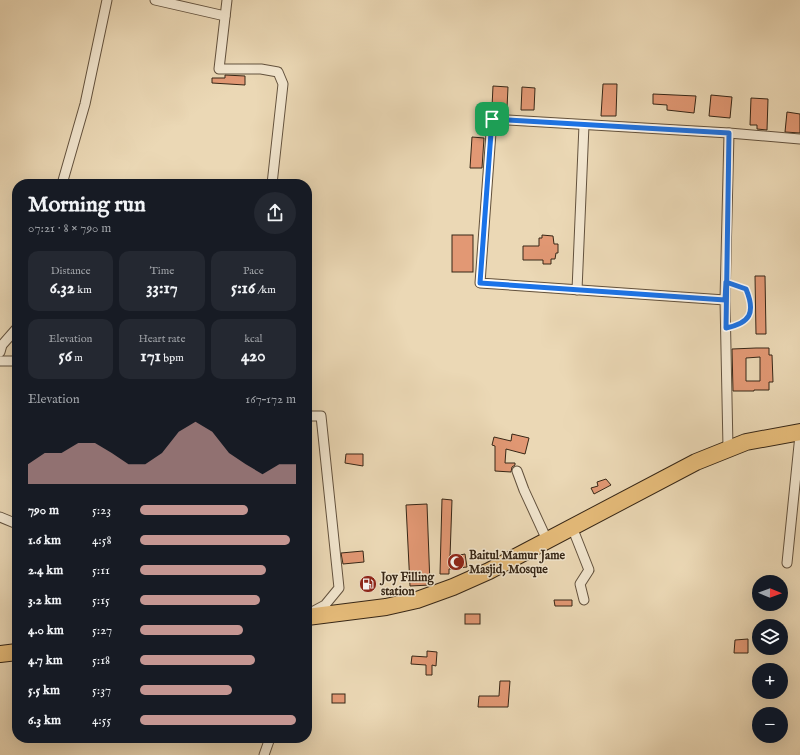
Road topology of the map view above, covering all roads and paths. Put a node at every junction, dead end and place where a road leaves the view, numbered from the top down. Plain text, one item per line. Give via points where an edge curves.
1 (107, 0) edge
2 (155, 0) edge
3 (227, 0) edge
4 (226, 16) junction
5 (584, 125) junction
6 (729, 133) junction
7 (800, 139) edge
8 (63, 179) edge
9 (273, 179) edge
10 (726, 282) junction
11 (577, 290) junction
12 (725, 300) junction
13 (726, 328) junction
14 (12, 334) edge
15 (0, 352) edge
16 (0, 361) edge
17 (12, 361) edge
18 (312, 416) edge
19 (800, 432) edge
20 (800, 435) edge
21 (728, 448) junction
22 (517, 471) dead end
23 (0, 517) edge
24 (12, 522) edge
25 (572, 527) junction
26 (547, 540) junction
27 (787, 563) dead end
28 (584, 600) dead end
29 (312, 612) edge
30 (312, 616) edge
31 (12, 653) edge
32 (0, 654) edge
33 (268, 743) edge
34 (264, 755) edge

1 - 8 street via 85,104
2 - 4 street
3 - 4 street
4 - 9 street via 219,69 261,69 278,72 284,84
5 - 6 street
5 - 11 street
5 - 11 street via 492,119 480,283
6 - 7 street
6 - 10 street
10 - 12 street
10 - 13 lane via 746,289 751,310 740,326
11 - 12 street
12 - 13 street
13 - 21 street
14 - 15 street via 2,345
16 - 17 street
18 - 29 street via 321,416 339,588 326,606
19 - 21 highway via 761,438
20 - 27 street
21 - 25 highway
22 - 26 street
23 - 24 street
25 - 26 highway
25 - 28 street via 589,570 580,584
26 - 30 highway via 472,579 423,598 368,610
31 - 32 highway
33 - 34 street

